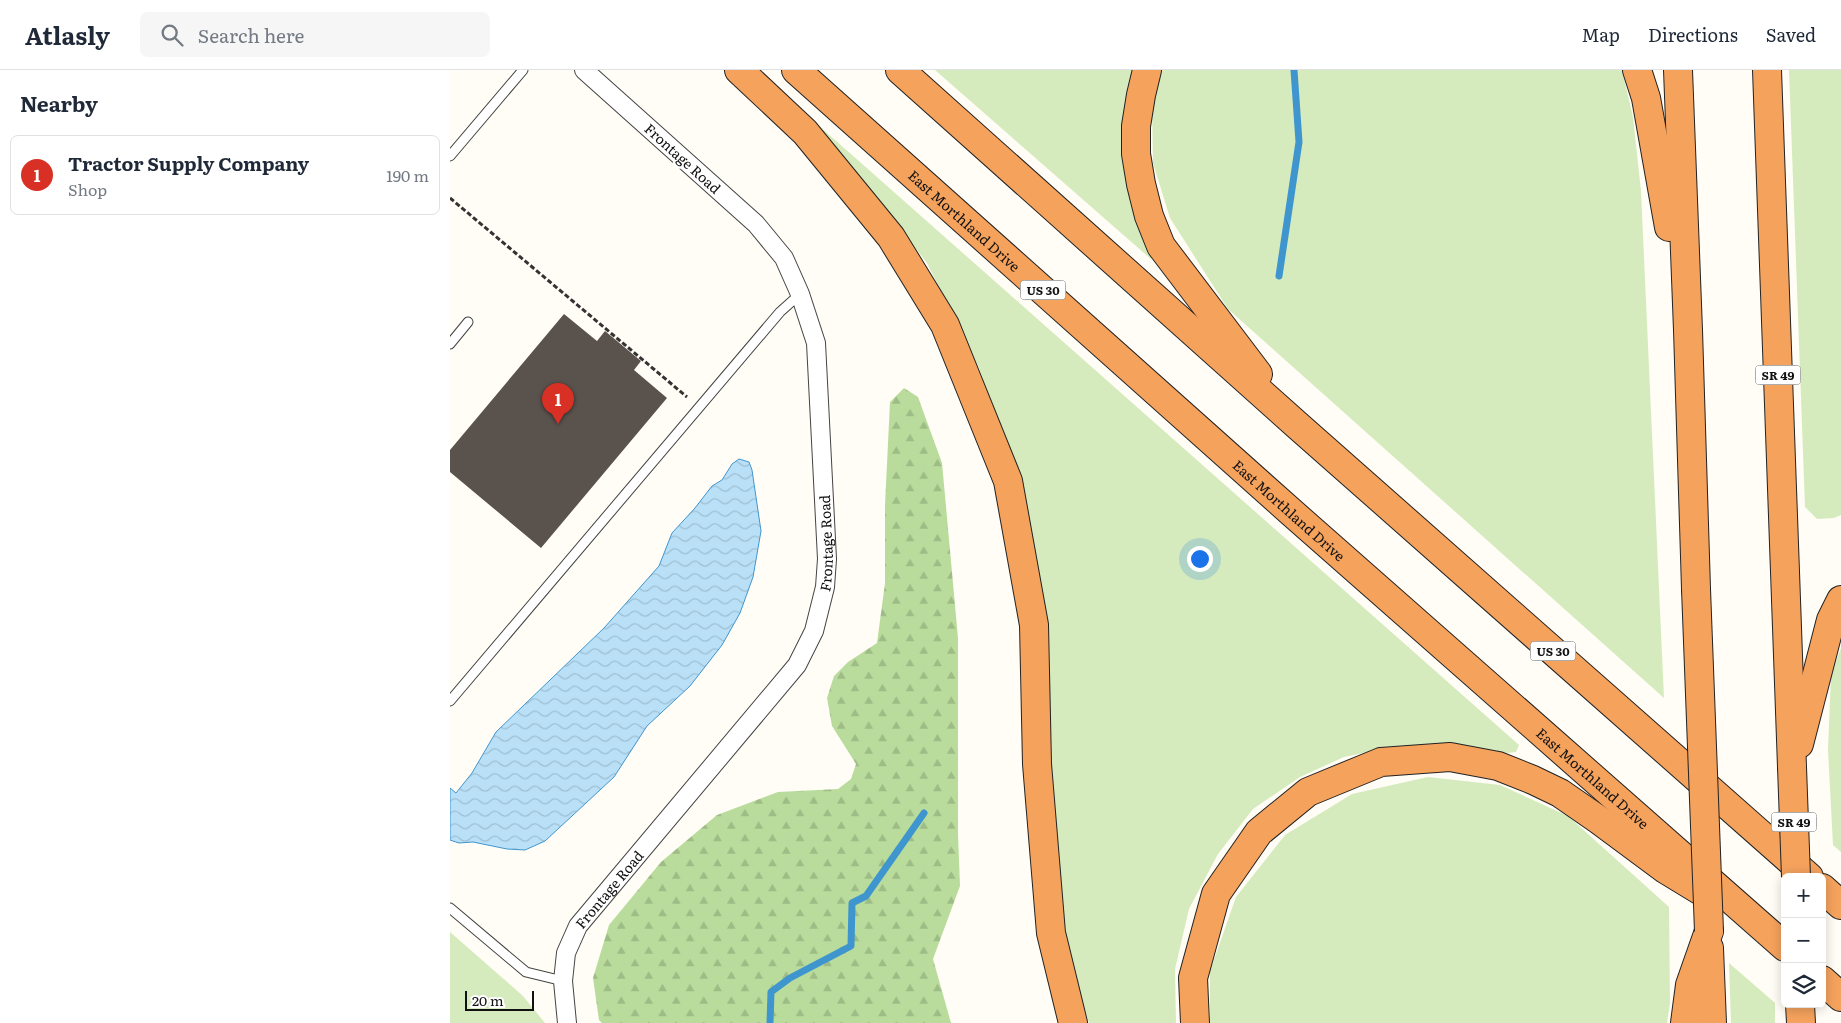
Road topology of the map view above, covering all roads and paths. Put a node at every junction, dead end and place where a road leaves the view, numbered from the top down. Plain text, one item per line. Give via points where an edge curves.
1 (523, 70) edge
2 (584, 70) edge
3 (739, 70) edge
4 (796, 70) edge
5 (900, 70) edge
6 (1147, 70) edge
7 (1637, 70) edge
8 (1678, 70) edge
9 (1767, 70) edge
10 (450, 156) edge
11 (450, 198) edge
12 (800, 294) junction
13 (468, 322) dead end
14 (1688, 330) junction
15 (450, 344) edge
16 (688, 398) dead end
17 (1297, 425) junction
18 (1841, 600) edge
19 (450, 702) edge
20 (1792, 768) junction
21 (1796, 873) edge
22 (1804, 873) edge
23 (1826, 886) edge
24 (1826, 892) edge
25 (1841, 894) edge
26 (1841, 905) edge
27 (450, 908) edge
28 (1765, 929) junction
29 (1709, 931) junction
30 (1781, 943) edge
31 (563, 981) junction
32 (1826, 983) edge
33 (1841, 996) edge
34 (1800, 1008) edge
35 (568, 1023) edge
36 (1073, 1023) edge
37 (1195, 1023) edge
38 (1685, 1023) edge
39 (1712, 1023) edge
40 (1801, 1023) edge

1 - 10 lane
2 - 12 street, Frontage Road via 756,224 784,258
3 - 36 highway via 805,132 890,237 945,325 1008,481 1034,625 1037,764 1050,933
4 - 28 highway, East Morthland Drive / US 30
5 - 17 highway, US 30
6 - 17 highway via 1136,126 1136,154 1149,216 1161,246
7 - 14 highway via 1646,98
8 - 14 highway
9 - 20 highway, SR 49
11 - 16 path
12 - 19 lane via 780,312
12 - 31 street, Frontage Road via 816,343 827,559 825,587 814,631 797,665 578,926 566,954
13 - 15 lane
14 - 29 highway, bridge
17 - 22 highway, US 30
18 - 20 highway via 1831,620
20 - 21 highway, SR 49, bridge
23 - 25 highway
24 - 26 highway
27 - 31 lane via 526,972
28 - 30 highway, East Morthland Drive / US 30
28 - 37 highway via 1664,870 1584,809 1533,780 1498,766 1450,757 1381,762 1308,792 1259,832 1216,894 1192,978
29 - 38 highway via 1690,985
29 - 39 highway
31 - 35 street, Frontage Road
32 - 33 highway
34 - 40 highway

